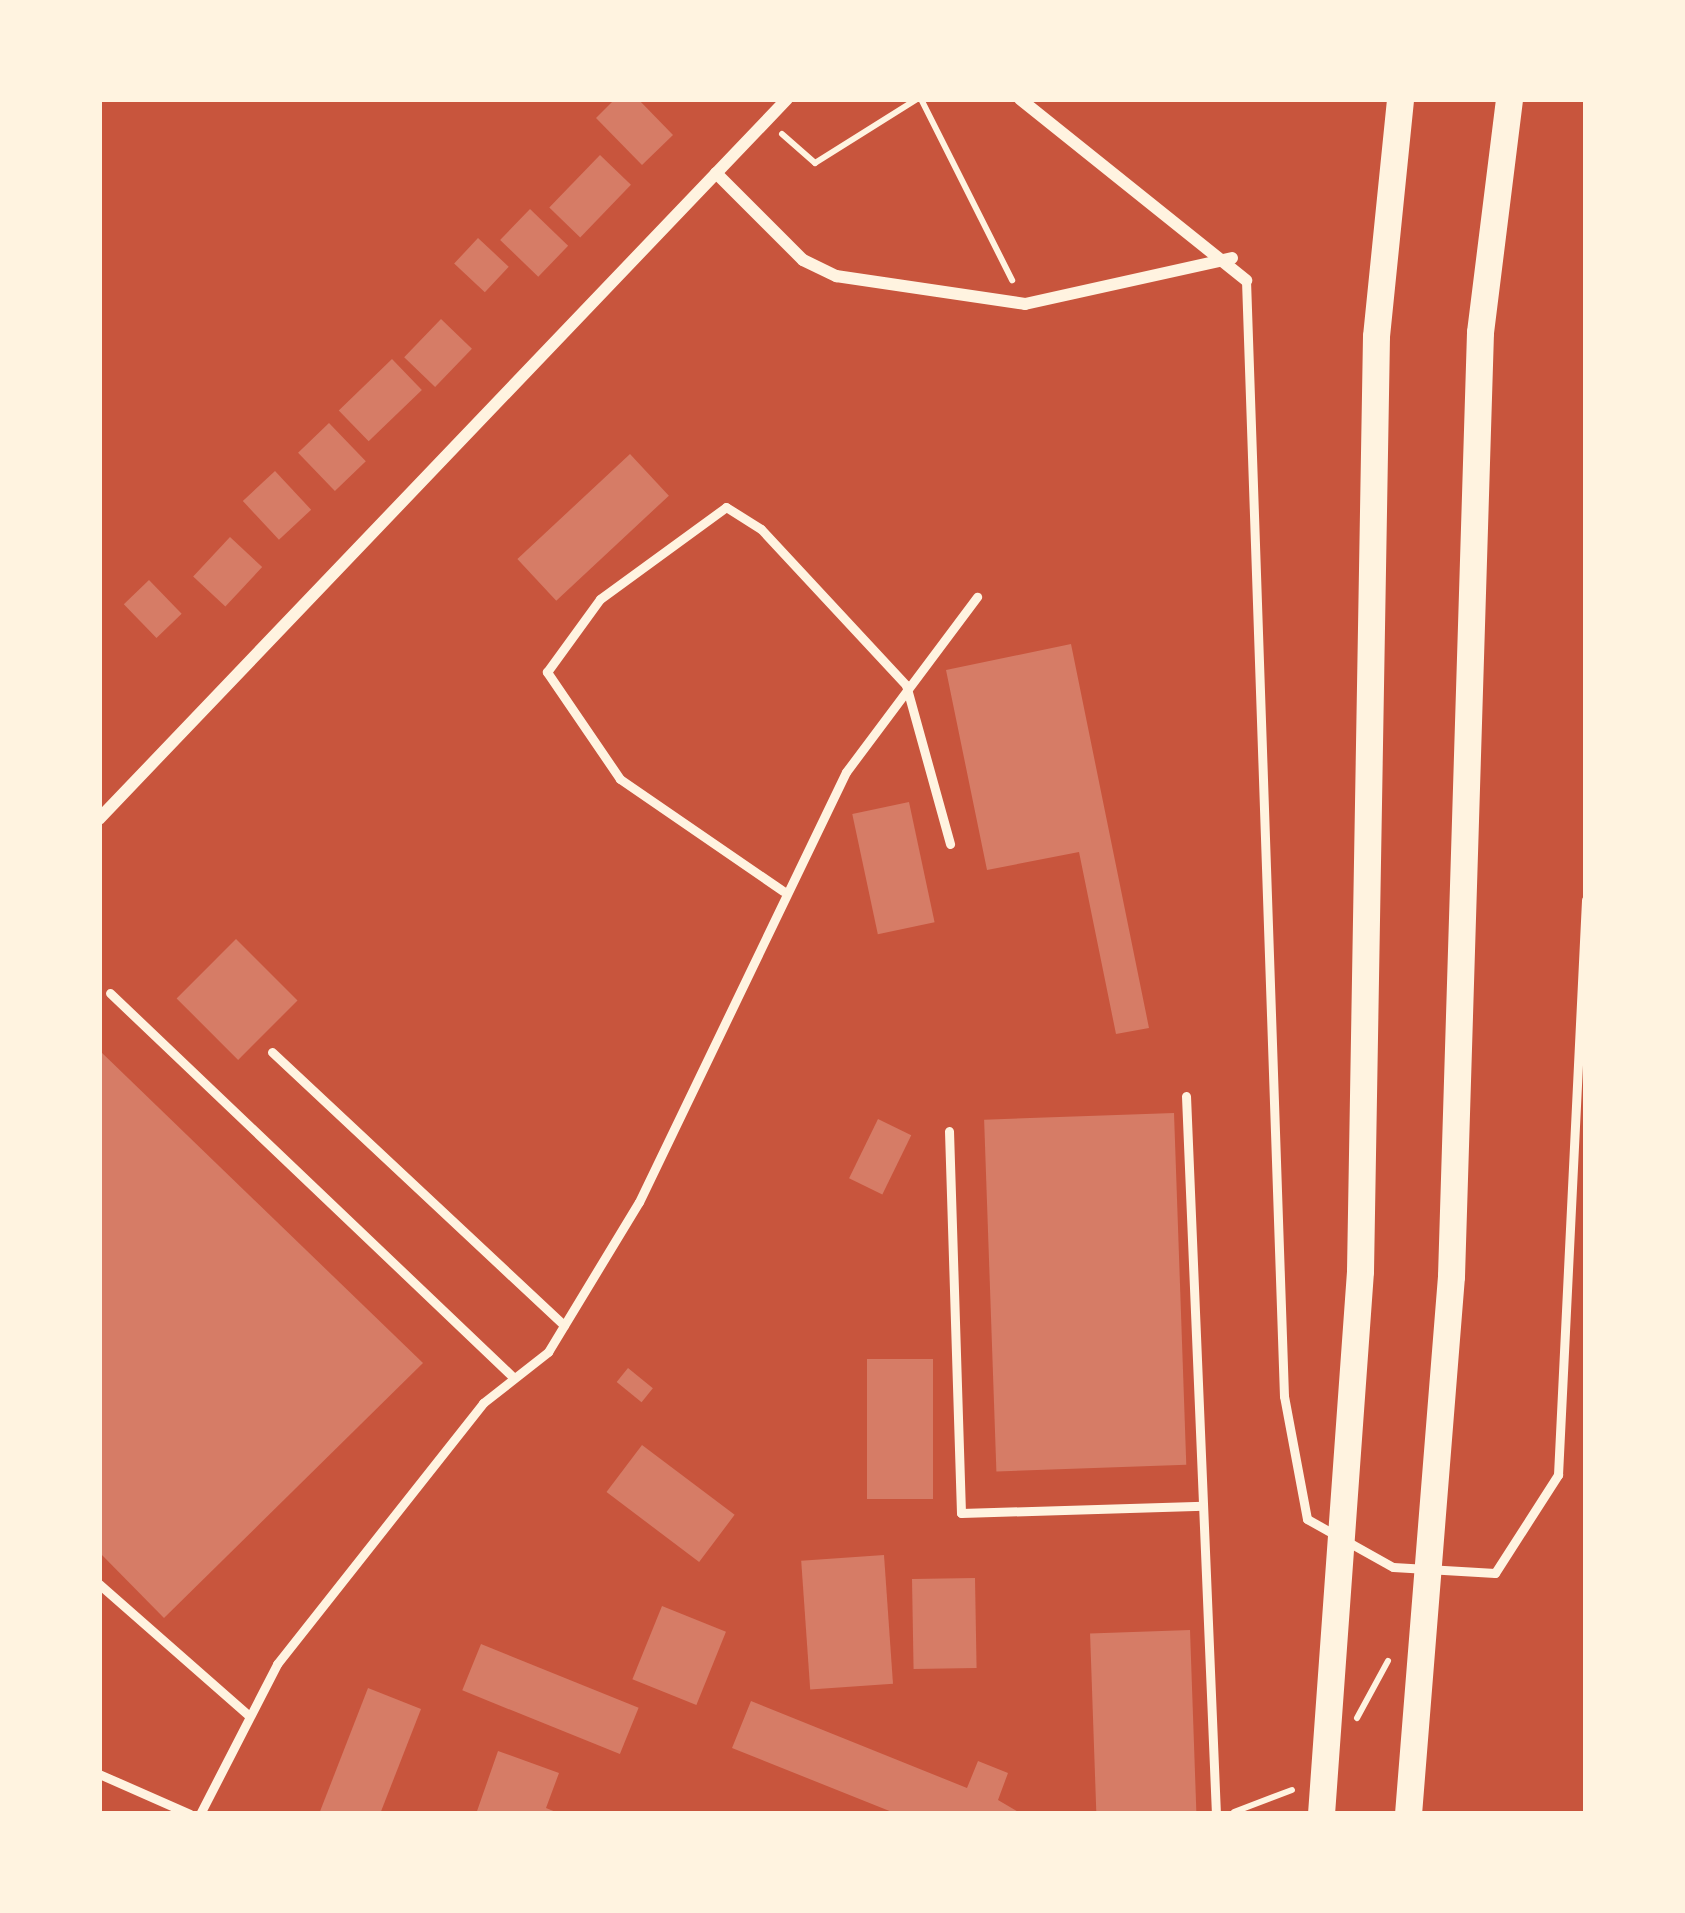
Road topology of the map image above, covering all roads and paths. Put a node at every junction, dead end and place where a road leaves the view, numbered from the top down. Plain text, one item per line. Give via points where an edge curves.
1 (787, 99) edge
2 (919, 99) edge
3 (1020, 99) edge
4 (1400, 99) edge
5 (1509, 99) edge
6 (766, 121) junction
7 (716, 173) junction
8 (1232, 258) junction
9 (1246, 280) joint
10 (1025, 304) junction
11 (977, 597) dead end
12 (906, 685) junction
13 (99, 819) edge
14 (950, 844) dead end
15 (783, 891) junction
16 (1586, 900) edge
17 (110, 993) dead end
18 (272, 1052) dead end
19 (1186, 1096) dead end
20 (950, 1132) dead end
21 (564, 1325) junction
22 (514, 1378) junction
23 (1202, 1506) junction
24 (99, 1584) edge
25 (1400, 1639) dead end
26 (248, 1715) junction
27 (1346, 1731) dead end
28 (99, 1774) edge
29 (1302, 1779) dead end
30 (190, 1814) edge
31 (200, 1814) edge
32 (1216, 1814) edge
33 (1232, 1814) edge
34 (1321, 1814) edge
35 (1408, 1814) edge

1 - 6 street
2 - 6 path via 815,163
2 - 10 path
3 - 8 street
4 - 34 main road via 1376,336 1360,1271
5 - 35 main road via 1480,332 1451,1276
6 - 7 street
7 - 10 street via 803,260 836,276
7 - 13 street
8 - 9 street
8 - 10 street
9 - 16 lane via 1284,1396 1307,1519 1393,1567 1495,1573 1558,1475
11 - 12 lane
12 - 14 lane
12 - 15 lane
12 - 15 lane via 761,530 726,507 686,527 562,642 548,672 620,779
15 - 21 lane via 639,1202
17 - 22 lane
18 - 21 lane
19 - 23 lane
20 - 23 lane via 962,1513
21 - 22 lane
22 - 26 lane via 321,1608
23 - 32 lane
24 - 26 lane
25 - 27 path
26 - 31 lane
28 - 30 lane
29 - 33 path

